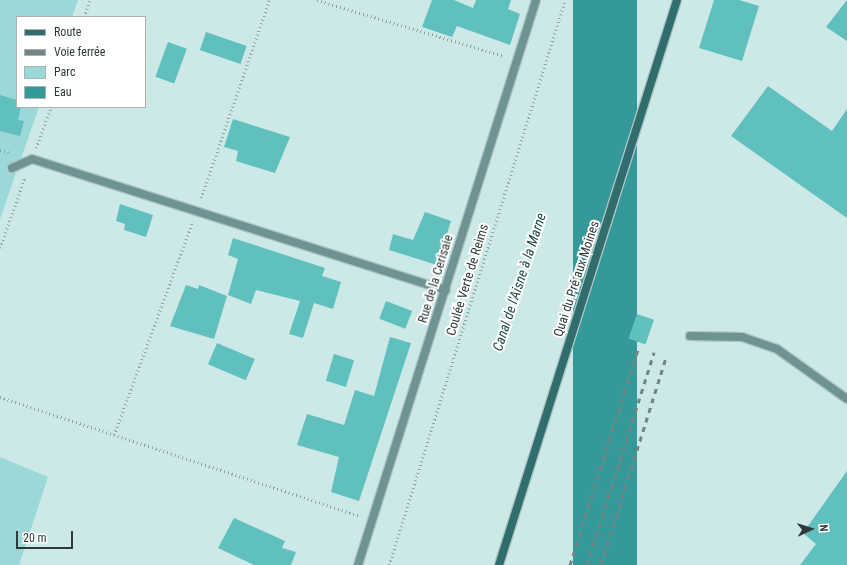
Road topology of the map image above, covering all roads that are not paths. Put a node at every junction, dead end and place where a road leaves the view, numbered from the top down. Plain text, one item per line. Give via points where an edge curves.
1 (536, 0) edge
2 (677, 0) edge
3 (12, 168) dead end
4 (446, 290) junction
5 (690, 336) dead end
6 (847, 399) edge
7 (358, 565) edge
8 (499, 565) edge

1 - 4 street, Rue de la Cerisaie
2 - 8 street, Quai du Pré aux Moines
3 - 4 street via 32,159
4 - 7 street, Rue de la Cerisaie
5 - 6 street via 742,337 777,349

